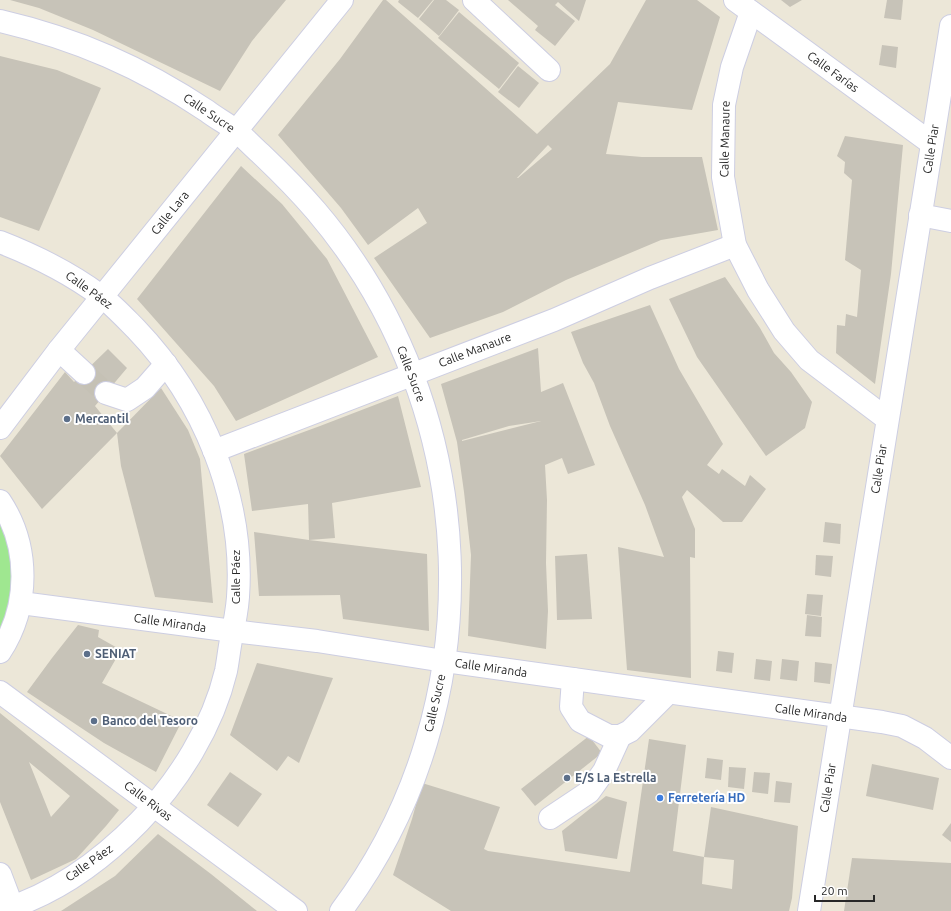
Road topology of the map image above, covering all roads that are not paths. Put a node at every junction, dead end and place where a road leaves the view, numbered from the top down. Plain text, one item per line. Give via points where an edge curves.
1 (342, 0) edge
2 (474, 0) edge
3 (743, 6) edge
4 (0, 21) edge
5 (950, 34) edge
6 (549, 70) dead end
7 (237, 131) junction
8 (931, 143) junction
9 (920, 214) junction
10 (951, 221) edge
11 (0, 242) edge
12 (735, 245) junction
13 (102, 297) junction
14 (60, 350) junction
15 (166, 364) junction
16 (84, 373) tunnel mouth
17 (412, 374) junction
18 (106, 393) tunnel mouth
19 (887, 419) junction
20 (0, 428) edge
21 (214, 451) junction
22 (0, 501) edge
23 (21, 603) junction
24 (233, 632) junction
25 (0, 652) edge
26 (444, 661) junction
27 (573, 679) junction
28 (0, 692) edge
29 (668, 693) junction
30 (840, 717) junction
31 (620, 736) junction
32 (951, 758) edge
33 (155, 806) junction
34 (550, 818) dead end
35 (0, 874) edge
36 (9, 910) edge
37 (296, 911) edge
38 (341, 911) edge
39 (808, 911) edge

1 - 7 street, Calle Lara
2 - 6 street
3 - 8 street, Calle Farías
3 - 12 street, Calle Manaure via 724,105 723,177
4 - 7 street, Calle Sucre via 62,38 125,63 184,96
5 - 8 street, Calle Piar
7 - 13 street, Calle Lara
7 - 17 street, Calle Sucre via 301,194 354,260 396,334
8 - 9 street, Calle Piar
9 - 10 street
9 - 19 street, Calle Piar
11 - 13 street, Calle Páez via 24,251 66,273
12 - 17 street, Calle Manaure via 650,278 554,320
12 - 19 street, Calle Manaure via 758,290 784,331 808,360
13 - 14 street, Calle Lara
13 - 15 street, Calle Páez via 148,341
14 - 16 street
14 - 20 street, Calle Lara
15 - 18 street via 145,388 127,400
15 - 21 street, Calle Páez via 194,406
17 - 21 street, Calle Manaure
17 - 26 street, Calle Sucre via 425,408 434,444 447,515 450,588
19 - 30 street, Calle Piar
21 - 24 street, Calle Páez via 226,486 236,538 238,597
22 - 23 street via 9,514 19,543 23,573
23 - 24 street, Calle Miranda
23 - 25 street via 15,623
24 - 26 street, Calle Miranda via 317,641
24 - 33 street, Calle Páez via 226,672 214,708 198,742
26 - 27 street, Calle Miranda
26 - 38 street, Calle Sucre via 438,698 428,734 403,805 368,872
27 - 29 street, Calle Miranda
27 - 31 street via 571,707 580,721 610,736
28 - 33 street, Calle Rivas
29 - 30 street, Calle Miranda
29 - 31 street via 630,731
30 - 32 street, Calle Miranda via 902,726 925,738
30 - 39 street, Calle Piar
31 - 34 street via 604,771 589,792
33 - 36 street, Calle Páez via 124,838 90,865
33 - 37 street, Calle Rivas
35 - 36 street

